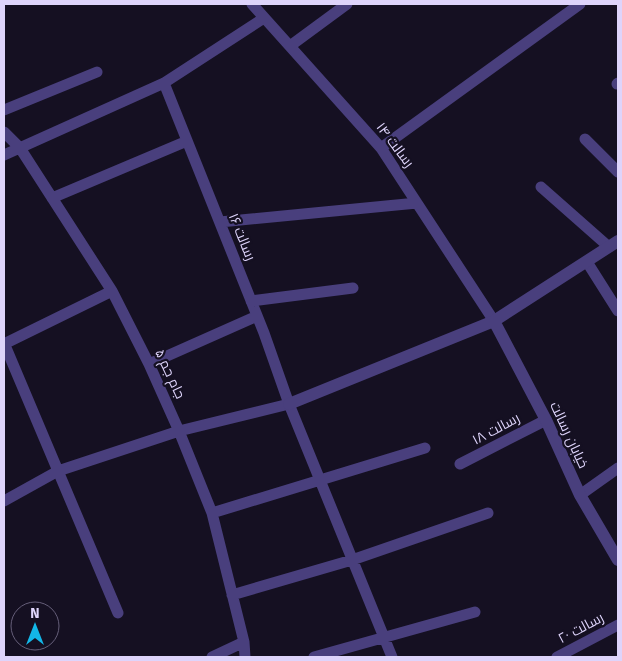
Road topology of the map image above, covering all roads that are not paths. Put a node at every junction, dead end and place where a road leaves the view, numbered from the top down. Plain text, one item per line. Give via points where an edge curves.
1 (252, 4) edge
2 (347, 4) edge
3 (580, 4) edge
4 (264, 18) junction
5 (290, 46) junction
6 (96, 72) dead end
7 (164, 83) junction
8 (4, 110) edge
9 (4, 132) edge
10 (585, 139) dead end
11 (187, 142) junction
12 (20, 148) junction
13 (382, 148) junction
14 (4, 155) edge
15 (618, 172) edge
16 (541, 187) dead end
17 (52, 198) junction
18 (417, 202) junction
19 (220, 222) junction
20 (614, 244) edge
21 (587, 262) junction
22 (353, 288) dead end
23 (112, 291) junction
24 (251, 301) junction
25 (618, 311) edge
26 (257, 316) junction
27 (494, 321) junction
28 (4, 344) edge
29 (149, 364) junction
30 (289, 404) junction
31 (546, 420) junction
32 (179, 431) junction
33 (425, 448) dead end
34 (460, 464) dead end
35 (618, 468) edge
36 (58, 472) junction
37 (319, 479) junction
38 (580, 495) junction
39 (4, 502) edge
40 (212, 513) junction
41 (488, 513) dead end
42 (352, 560) junction
43 (618, 560) edge
44 (232, 595) junction
45 (475, 612) dead end
46 (118, 613) dead end
47 (618, 625) edge
48 (384, 638) junction
49 (244, 642) junction
50 (212, 657) edge
51 (245, 657) edge
52 (314, 657) edge
53 (392, 657) edge
54 (559, 657) edge

1 - 4 street, رسالت ۱۴
2 - 5 street
3 - 13 street
4 - 5 street, رسالت ۱۴
4 - 7 street
5 - 13 street, رسالت ۱۴
6 - 8 street
7 - 11 street, رسالت ۱۶
7 - 12 street
9 - 12 street, جام جم ۵
10 - 15 street
11 - 17 street
11 - 19 street, رسالت ۱۶
12 - 14 street
12 - 17 street, جام جم ۵
13 - 18 street, رسالت ۱۴
16 - 20 street
17 - 23 street, جام جم ۵
18 - 19 street
18 - 27 street, رسالت ۱۴
19 - 24 street, رسالت ۱۶
20 - 21 street
21 - 25 street
21 - 27 street
22 - 24 street
23 - 28 street
23 - 29 street, جام جم ۵
24 - 26 street, رسالت ۱۶
26 - 29 street
26 - 30 street, رسالت ۱۶
27 - 30 street
27 - 31 street, خیابان رسالت
28 - 36 street
29 - 32 street, جام جم ۵
30 - 32 street
30 - 37 street, رسالت ۱۶
31 - 34 street, رسالت ۱۸
31 - 38 street, خیابان رسالت
32 - 36 street
32 - 40 street, جام جم ۵
33 - 37 street
35 - 38 street
36 - 39 street
36 - 46 street
37 - 40 street
37 - 42 street, رسالت ۱۶
38 - 43 street, خیابان رسالت
40 - 44 street, جام جم ۵
41 - 42 street
42 - 44 street
42 - 48 street, رسالت ۱۶
44 - 49 street, جام جم ۵
45 - 48 street
47 - 54 street, رسالت ۲۰
48 - 52 street
48 - 53 street, رسالت ۱۶
49 - 50 street
49 - 51 street, جام جم ۵

